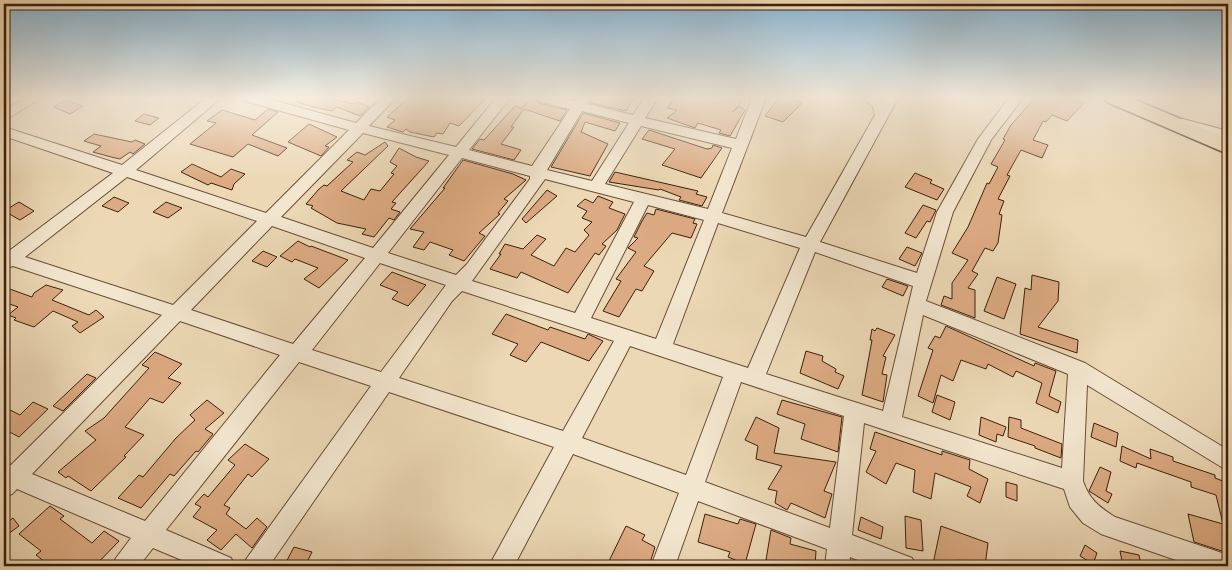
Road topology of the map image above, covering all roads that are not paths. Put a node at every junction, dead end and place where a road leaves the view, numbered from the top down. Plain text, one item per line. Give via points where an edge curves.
1 (182, 125) edge
2 (347, 125) edge
3 (362, 125) edge
4 (481, 125) edge
5 (566, 125) edge
6 (636, 125) edge
7 (653, 125) edge
8 (748, 125) edge
9 (875, 125) edge
10 (997, 125) edge
11 (1178, 125) edge
12 (1188, 125) edge
13 (359, 128) junction
14 (4, 131) edge
15 (1228, 136) edge
16 (740, 145) junction
17 (1228, 147) edge
18 (459, 152) junction
19 (125, 171) junction
20 (538, 173) junction
21 (595, 188) junction
22 (643, 200) junction
23 (712, 216) junction
24 (270, 219) junction
25 (810, 244) junction
26 (378, 255) junction
27 (6, 259) edge
28 (923, 282) junction
29 (459, 283) junction
30 (916, 305) junction
31 (177, 312) junction
32 (580, 322) junction
33 (626, 336) junction
34 (662, 348) junction
35 (297, 352) junction
36 (1078, 370) junction
37 (745, 374) junction
38 (386, 381) junction
39 (854, 410) junction
40 (891, 422) junction
41 (567, 442) junction
42 (1228, 461) edge
43 (7, 479) edge
44 (1072, 481) junction
45 (692, 487) junction
46 (150, 534) junction
47 (838, 542) junction
48 (124, 566) edge
49 (223, 566) edge
50 (255, 566) edge
51 (501, 566) edge
52 (663, 566) edge
53 (837, 566) edge
54 (904, 566) edge
55 (1226, 566) edge

1 - 19 street
2 - 13 street
3 - 13 street
4 - 18 street
5 - 20 street
6 - 21 street
7 - 16 street
8 - 16 street
9 - 25 street
10 - 28 street via 945,212
11 - 17 highway
12 - 15 street
13 - 18 street
13 - 24 street
14 - 19 street
16 - 23 street
18 - 20 street
18 - 26 street
19 - 24 street
19 - 27 street
20 - 21 street
20 - 29 street via 478,261
21 - 22 street
22 - 23 street
22 - 32 street
23 - 25 street
23 - 34 street
24 - 26 street
24 - 31 street
25 - 28 street
25 - 37 street
26 - 29 street
26 - 35 street
27 - 31 street
28 - 30 street
29 - 32 street
29 - 38 street via 446,296
30 - 36 street
30 - 40 street
31 - 35 street
31 - 43 street
32 - 33 street
33 - 34 street
33 - 41 street
34 - 37 street
35 - 38 street
35 - 46 street
36 - 42 street
36 - 44 street
37 - 39 street
37 - 45 street
38 - 41 street
38 - 50 street
39 - 40 street
39 - 47 street
40 - 44 street
41 - 45 street
41 - 51 street
43 - 46 street
44 - 55 street via 1082,504 1109,526
45 - 47 street
45 - 52 street
46 - 48 street
46 - 49 street
47 - 53 street
47 - 54 street

